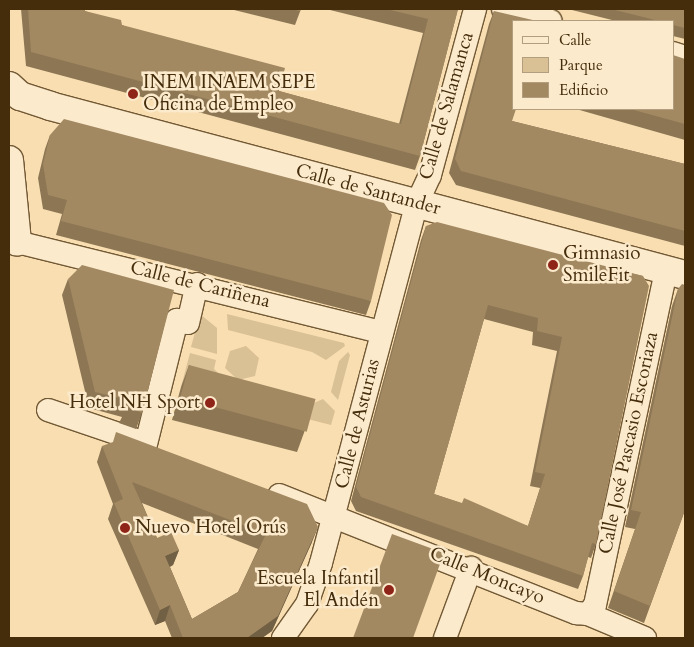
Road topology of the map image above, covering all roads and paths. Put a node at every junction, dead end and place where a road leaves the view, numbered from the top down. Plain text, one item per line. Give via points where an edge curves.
1 (475, 9) edge
2 (503, 9) edge
3 (547, 20) edge
4 (13, 95) edge
5 (9, 160) edge
6 (417, 203) junction
7 (18, 242) joint
8 (676, 272) edge
9 (198, 284) junction
10 (382, 332) junction
11 (48, 410) dead end
12 (254, 485) edge
13 (334, 516) junction
14 (471, 568) junction
15 (588, 614) junction
16 (283, 638) edge
17 (445, 638) edge
18 (646, 638) edge

1 - 6 street, Calle de Salamanca via 430,175
2 - 3 street
4 - 6 main road, Calle de Santander
5 - 7 main road
6 - 8 main road, Calle de Santander
6 - 10 street, Calle de Asturias
7 - 9 street, Calle de Cariñena
8 - 15 street, Calle José Pascasio Escoriaza via 595,605
9 - 10 street, Calle de Cariñena
9 - 11 street via 188,323 177,320 167,361 155,448
10 - 13 street, Calle de Asturias
12 - 13 street, Calle Moncayo
13 - 14 street, Calle Moncayo
13 - 16 street, Calle de Asturias via 307,604
14 - 15 street, Calle Moncayo via 576,614
14 - 17 street
15 - 18 street, Calle Moncayo

